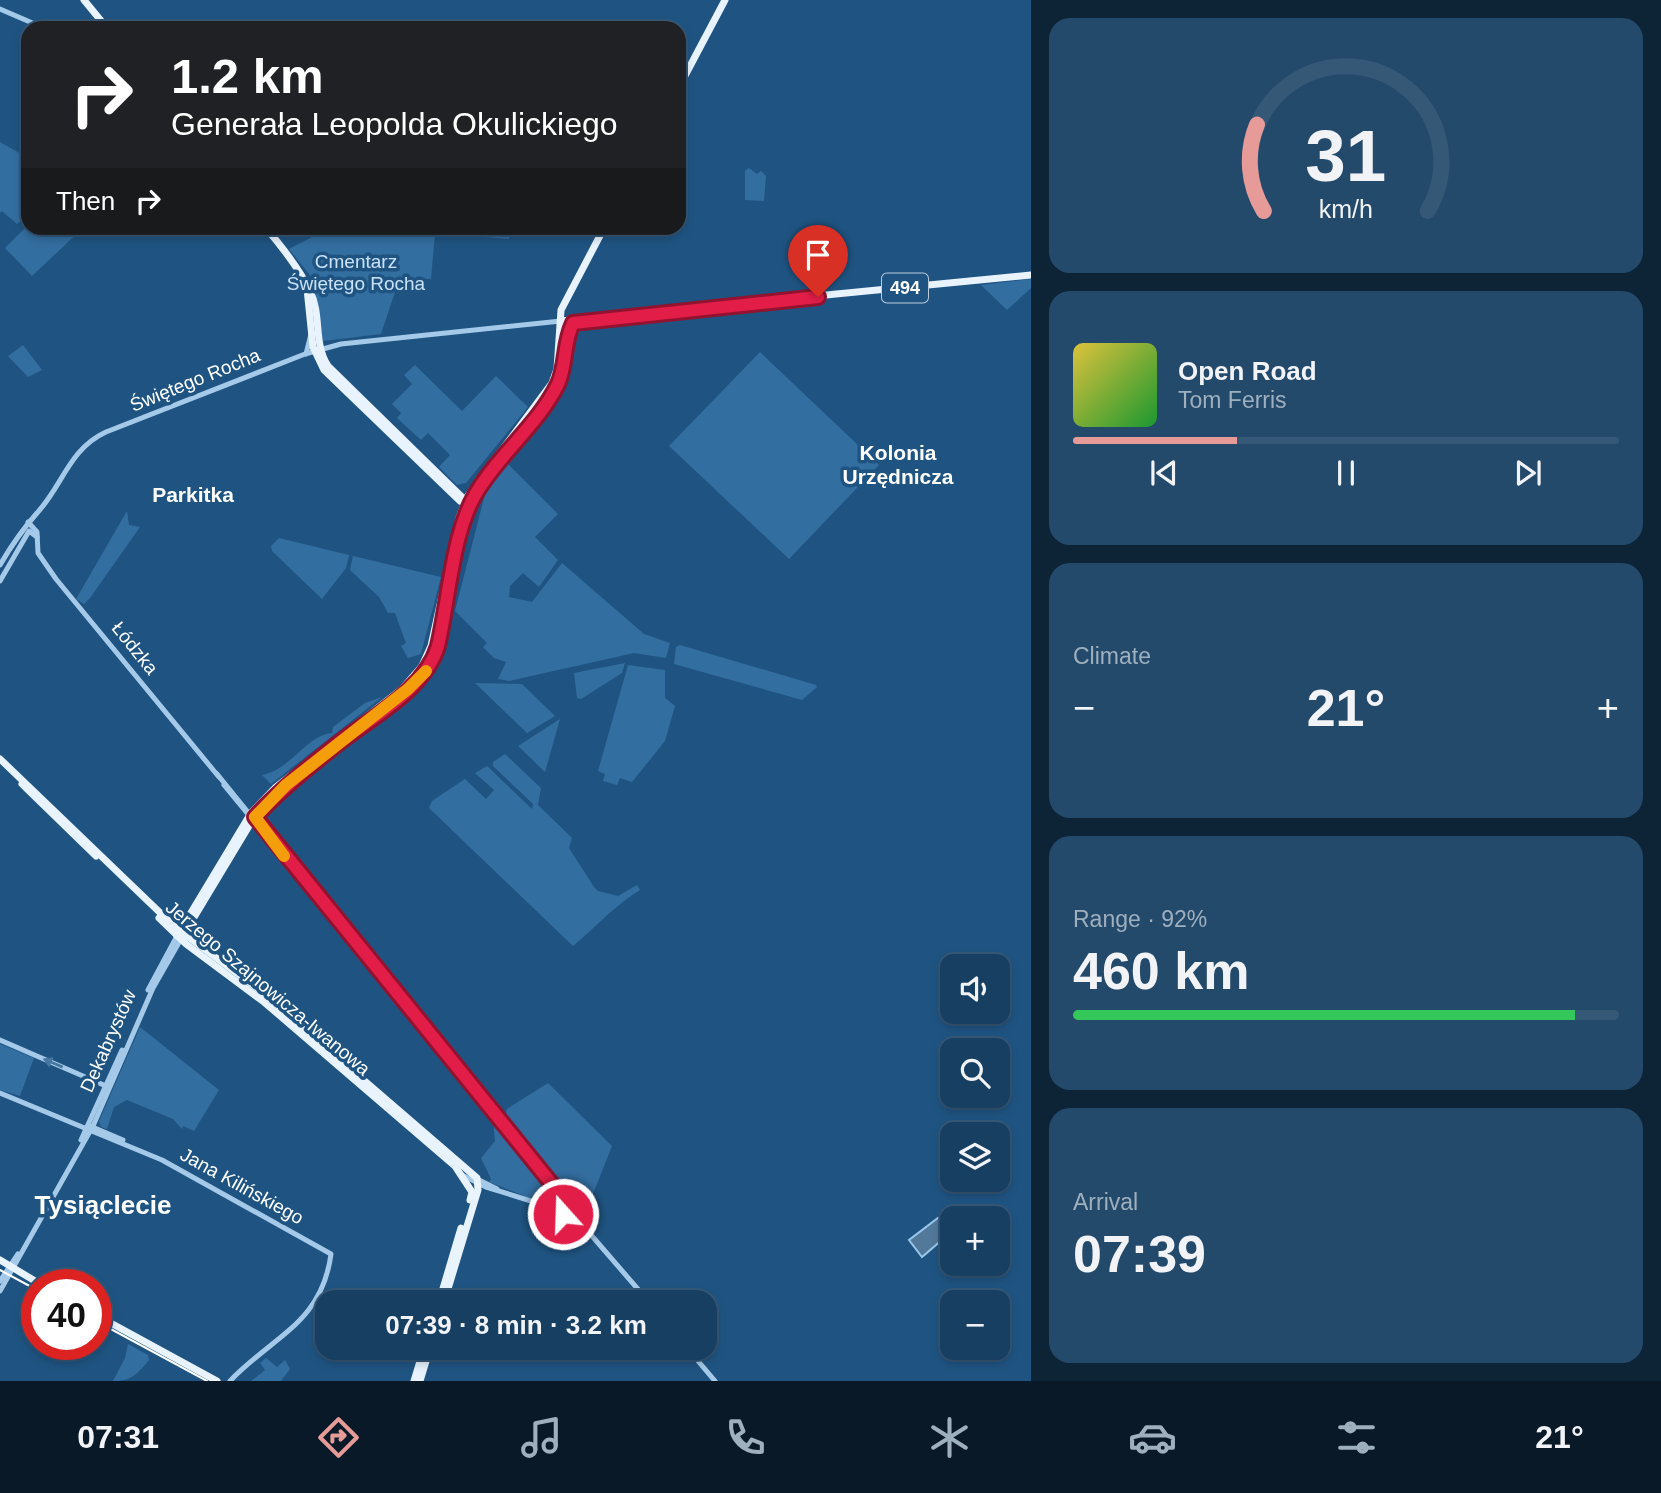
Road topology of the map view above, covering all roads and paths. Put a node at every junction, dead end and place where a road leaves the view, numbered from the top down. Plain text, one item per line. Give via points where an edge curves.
1 (84, 0) edge
2 (725, 0) edge
3 (0, 9) edge
4 (28, 21) edge
5 (101, 21) edge
6 (686, 74) edge
7 (272, 235) edge
8 (600, 235) edge
9 (1031, 275) edge
10 (307, 289) junction
11 (565, 322) junction
12 (341, 344) junction
13 (331, 348) junction
14 (313, 351) junction
15 (328, 366) junction
16 (480, 475) junction
17 (454, 493) junction
18 (467, 503) junction
19 (459, 518) junction
20 (29, 526) junction
21 (0, 565) edge
22 (0, 581) edge
23 (0, 759) edge
24 (0, 765) edge
25 (252, 817) junction
26 (187, 919) junction
27 (170, 922) junction
28 (181, 935) junction
29 (0, 1040) edge
30 (107, 1088) junction
31 (0, 1093) edge
32 (90, 1128) junction
33 (465, 1173) junction
34 (477, 1181) junction
35 (472, 1192) junction
36 (565, 1209) junction
37 (7, 1266) edge
38 (0, 1280) edge
39 (443, 1290) edge
40 (447, 1290) edge
41 (639, 1290) edge
42 (0, 1291) edge
43 (112, 1324) edge
44 (420, 1360) edge
45 (426, 1360) edge
46 (697, 1360) edge
47 (217, 1381) edge
48 (230, 1381) edge
49 (414, 1381) edge
50 (420, 1381) edge
51 (715, 1381) edge

1 - 5 main road
2 - 6 main road
3 - 4 street
7 - 10 main road via 299,269
8 - 11 main road via 563,308
9 - 11 main road, Świętego Rocha / 494
10 - 14 main road
10 - 14 main road via 312,296
11 - 12 street, Świętego Rocha
11 - 16 main road via 552,383
11 - 18 main road via 562,370 555,389
12 - 13 street, Świętego Rocha
12 - 14 street, Świętego Rocha
13 - 14 street, Świętego Rocha
13 - 15 street
14 - 15 main road
14 - 17 main road via 331,379
14 - 20 street, Świętego Rocha via 83,445
15 - 17 main road
16 - 17 main road via 465,491
16 - 18 main road
17 - 18 main road
17 - 19 main road
18 - 19 main road
18 - 25 main road via 437,650 425,671
19 - 25 main road via 431,648 419,671 276,787
20 - 21 street
20 - 22 street
20 - 25 street, Łódzka via 37,537 38,553 56,579
23 - 27 main road, Jerzego Szajnowicza-Iwanowa
24 - 28 main road, Jerzego Szajnowicza-Iwanowa
25 - 26 main road
25 - 28 main road
25 - 36 street, Łódzka
26 - 27 main road
26 - 28 main road
27 - 28 main road, Jerzego Szajnowicza-Iwanowa
28 - 30 street, Dekabrystów
28 - 33 main road, Jerzego Szajnowicza-Iwanowa
30 -> 29 street
30 - 32 street, Dekabrystów
31 - 32 street, Jana Kilińskiego
32 - 37 street, Dekabrystów via 18,1255
32 - 48 street, Jana Kilińskiego via 166,1161 331,1254 326,1282 312,1309
33 - 34 main road, Jerzego Szajnowicza-Iwanowa
33 - 35 main road
34 - 35 street
34 - 36 street
34 - 40 main road
35 - 39 main road
36 - 41 street via 567,1218 573,1214
37 - 38 street, Dekabrystów
37 - 42 street, Dekabrystów
43 - 47 main road
44 - 49 main road
45 - 50 main road
46 - 51 street

